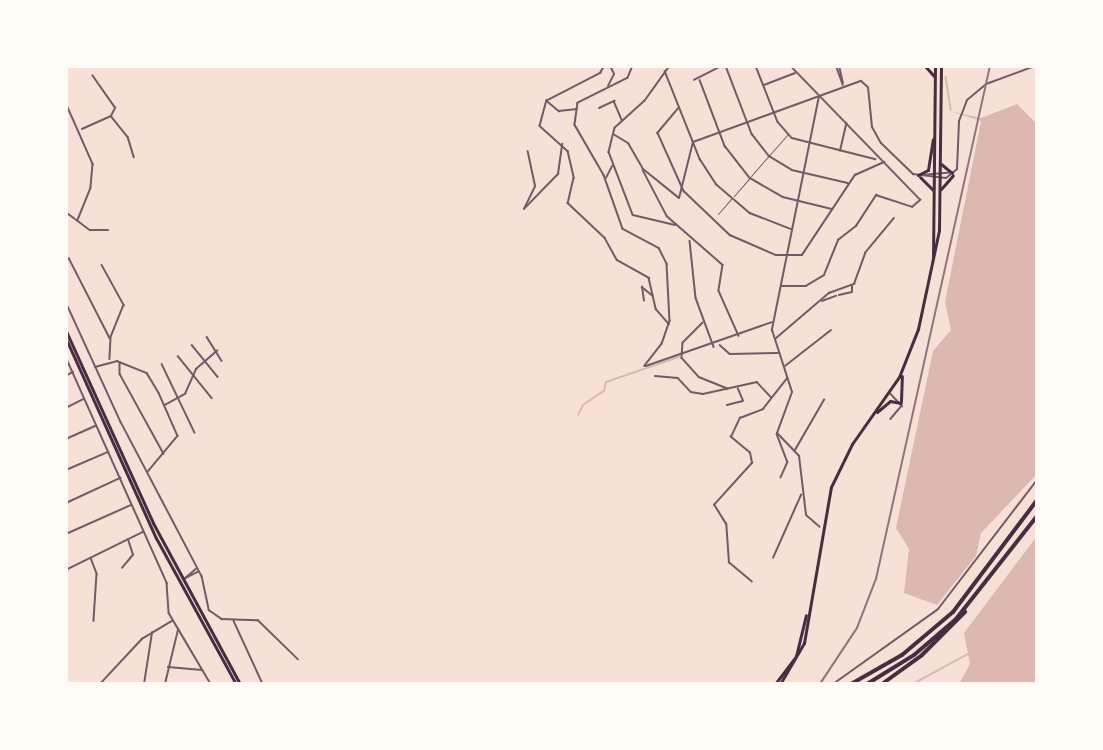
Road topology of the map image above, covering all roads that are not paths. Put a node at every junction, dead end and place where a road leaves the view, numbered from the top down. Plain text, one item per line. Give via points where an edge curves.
1 (604, 66) edge
2 (610, 66) edge
3 (633, 66) edge
4 (670, 66) edge
5 (722, 66) edge
6 (726, 66) edge
7 (756, 66) edge
8 (790, 66) edge
9 (837, 66) edge
10 (925, 66) edge
11 (935, 66) edge
12 (941, 66) edge
13 (1035, 66) edge
14 (665, 69) junction
15 (796, 73) junction
16 (93, 76) dead end
17 (935, 79) junction
18 (694, 80) dead end
19 (700, 80) junction
20 (843, 84) junction
21 (764, 85) junction
22 (608, 87) junction
23 (819, 96) junction
24 (547, 100) junction
25 (66, 104) edge
26 (599, 108) dead end
27 (679, 108) junction
28 (577, 109) junction
29 (774, 112) junction
30 (111, 116) junction
31 (622, 116) junction
32 (627, 117) junction
33 (622, 122) junction
34 (747, 122) junction
35 (846, 123) junction
36 (934, 125) junction
37 (81, 129) junction
38 (720, 132) junction
39 (613, 134) junction
40 (788, 134) junction
41 (560, 141) junction
42 (693, 142) junction
43 (811, 145) junction
44 (696, 151) junction
45 (840, 151) junction
46 (528, 152) dead end
47 (691, 153) junction
48 (768, 156) junction
49 (878, 156) junction
50 (134, 157) dead end
51 (875, 159) junction
52 (940, 161) junction
53 (884, 162) junction
54 (877, 165) junction
55 (613, 166) junction
56 (643, 169) junction
57 (805, 173) junction
58 (953, 174) junction
59 (919, 176) junction
60 (935, 177) junction
61 (940, 177) junction
62 (605, 178) junction
63 (677, 178) junction
64 (687, 178) junction
65 (750, 178) junction
66 (849, 183) junction
67 (940, 190) junction
68 (684, 191) junction
69 (934, 193) junction
70 (731, 199) junction
71 (799, 201) junction
72 (832, 208) junction
73 (66, 212) edge
74 (718, 213) dead end
75 (894, 218) dead end
76 (78, 220) junction
77 (675, 225) junction
78 (108, 230) dead end
79 (792, 230) junction
80 (690, 240) junction
81 (69, 258) dead end
82 (786, 258) junction
83 (933, 260) junction
84 (102, 265) dead end
85 (780, 286) junction
86 (852, 286) junction
87 (839, 295) dead end
88 (836, 296) dead end
89 (654, 297) junction
90 (821, 300) junction
91 (644, 301) dead end
92 (66, 302) edge
93 (703, 322) junction
94 (772, 322) junction
95 (669, 324) junction
96 (831, 330) dead end
97 (66, 331) edge
98 (739, 336) junction
99 (207, 337) dead end
100 (111, 338) junction
101 (66, 339) edge
102 (774, 339) junction
103 (192, 345) dead end
104 (719, 345) junction
105 (714, 347) junction
106 (218, 351) junction
107 (779, 352) junction
108 (680, 355) junction
109 (178, 356) dead end
110 (66, 357) edge
111 (110, 360) junction
112 (204, 361) junction
113 (222, 362) dead end
114 (121, 363) junction
115 (162, 364) dead end
116 (786, 364) junction
117 (94, 367) junction
118 (904, 369) junction
119 (73, 372) junction
120 (66, 376) edge
121 (655, 376) dead end
122 (192, 377) junction
123 (218, 377) dead end
124 (738, 388) junction
125 (729, 390) junction
126 (890, 392) junction
127 (212, 398) dead end
128 (772, 398) junction
129 (85, 399) junction
130 (178, 399) junction
131 (824, 400) dead end
132 (901, 403) junction
133 (727, 405) dead end
134 (164, 406) junction
135 (66, 408) edge
136 (872, 417) junction
137 (891, 419) dead end
138 (96, 425) junction
139 (195, 433) dead end
140 (777, 433) junction
141 (66, 439) edge
142 (795, 450) junction
143 (108, 452) junction
144 (165, 455) junction
145 (66, 470) edge
146 (148, 472) junction
147 (120, 478) junction
148 (781, 478) dead end
149 (1037, 480) edge
150 (801, 495) junction
151 (1037, 500) edge
152 (66, 503) edge
153 (132, 505) junction
154 (1037, 516) edge
155 (820, 527) junction
156 (143, 531) junction
157 (66, 534) edge
158 (127, 539) junction
159 (91, 557) junction
160 (773, 558) dead end
161 (122, 568) dead end
162 (197, 568) junction
163 (66, 570) edge
164 (199, 571) junction
165 (184, 579) junction
166 (180, 582) junction
167 (752, 582) dead end
168 (978, 594) junction
169 (807, 614) junction
170 (173, 620) junction
171 (234, 620) junction
172 (94, 621) dead end
173 (178, 630) junction
174 (152, 633) junction
175 (298, 659) dead end
176 (168, 667) junction
177 (202, 670) junction
178 (100, 684) edge
179 (144, 684) edge
180 (165, 684) edge
181 (211, 684) edge
182 (238, 684) edge
183 (263, 684) edge
184 (775, 684) edge
185 (780, 684) edge
186 (833, 684) edge
187 (851, 684) edge
188 (867, 684) edge
189 (882, 684) edge

1 - 24 street via 600,73
2 - 22 street via 614,74
3 - 22 street via 629,77
4 - 14 street
5 - 19 street
6 - 34 street
7 - 21 street
8 - 15 street
9 - 20 street
10 - 17 main road
11 - 17 main road
12 - 52 main road
13 - 58 street via 973,93 962,110 957,168
14 - 27 street
14 - 32 street
15 - 21 street
15 - 23 street
16 - 30 street via 113,99
17 - 36 main road
18 - 19 street
19 - 38 street
20 - 23 street
20 - 59 street via 859,81 867,85 875,135
21 - 29 street
22 - 28 street via 580,102
23 - 29 street
23 - 35 street
23 - 43 street
24 - 28 street via 559,111
24 - 41 street via 540,126
25 - 37 street
26 - 31 street via 614,101
27 - 42 street
27 - 63 street via 658,132
28 - 62 street via 575,126
29 - 34 street
29 - 40 street
30 - 37 street
30 - 50 street via 128,137
31 - 32 street
31 - 33 street
32 - 33 street
33 - 39 street
34 - 38 street
34 - 48 street
35 - 45 street
35 - 49 street
36 - 59 main road via 928,170
36 - 60 main road
37 - 76 street via 93,175
38 - 42 street
38 - 65 street
39 - 55 street
39 - 56 street via 630,146
40 - 43 street
40 - 48 lane
41 - 46 street via 565,153 558,174 524,209 535,186 535,162
41 - 89 street via 574,177 568,203 605,238 617,260 649,278
42 - 44 street
42 - 47 street
43 - 45 street
43 - 57 street
44 - 47 street
44 - 70 street
45 - 51 street
47 - 64 street
48 - 57 street
48 - 65 lane
49 - 51 street
49 - 53 street
51 - 54 street
52 - 58 main road
52 - 61 main road
53 - 54 street
53 - 85 street via 920,200 913,207 876,195 856,226 838,240 824,275 801,287
54 - 66 street
55 - 62 street
55 - 77 street via 633,216
56 - 68 street via 661,180 674,197
56 - 77 street
57 - 66 street
57 - 71 street
58 - 61 street
58 - 67 main road
59 - 60 street
59 - 69 main road
60 - 61 street
60 - 69 main road
61 - 67 main road
62 - 95 street via 626,233 657,247 665,259
63 - 64 street
63 - 68 street
64 - 68 street
65 - 70 lane
65 - 71 street
66 - 72 street
67 - 83 main road
68 - 82 street via 730,235
69 - 83 main road
70 - 74 lane
70 - 79 street via 760,219
71 - 72 street
71 - 79 street
72 - 82 street via 804,253
73 - 76 street
75 - 86 street via 865,253
76 - 78 street via 98,233
77 - 80 street
79 - 82 street
80 - 93 street
80 - 98 street via 724,268 718,290
81 - 100 street
82 - 85 street
83 - 118 main road
84 - 100 street via 124,305
85 - 94 street
86 - 87 street via 852,292
86 - 90 street
88 - 90 street
89 - 91 street via 642,287
89 - 95 street
90 - 102 street
92 - 117 street
93 - 105 street
93 - 108 street via 685,339
94 - 98 street
94 - 102 street
95 - 108 street via 662,344 645,366
96 - 116 street
97 - 165 main road via 149,516
98 - 104 street
99 - 106 street
100 - 111 street
101 - 166 main road
102 - 107 street
103 - 112 street
104 - 105 street
104 - 107 street via 730,354 765,357
105 - 108 street
106 - 112 street
106 - 113 street
107 - 116 street
108 - 125 street via 699,377
109 - 122 street
110 - 119 street
111 - 114 street
111 - 117 street
112 - 122 street
112 - 123 street
114 - 134 street via 147,373
114 - 144 street via 120,374
115 - 130 street
116 - 128 street via 787,380
116 - 140 street via 792,396
117 - 146 street
118 - 126 main road
118 - 132 main road
119 - 120 street
119 - 129 street
121 - 125 street via 678,378 691,392
122 - 127 street
122 - 130 street
124 - 125 street
124 - 128 street via 757,382
124 - 133 street via 742,403
126 - 132 street
126 - 136 main road
128 - 167 street via 758,412 740,418 731,437 750,453 752,464 714,505 726,524 729,563
129 - 135 street
129 - 138 street
130 - 134 street
130 - 139 street
131 - 142 street
132 - 136 main road via 891,401
132 - 137 street
134 - 144 street via 178,433
136 - 155 main road via 838,471
138 - 141 street
138 - 143 street
140 - 142 street
140 - 148 street via 788,462
142 - 150 street
143 - 145 street
143 - 147 street
144 - 146 street
146 - 162 street
147 - 152 street
147 - 153 street
149 - 186 street via 938,609
150 - 155 street via 809,520
150 - 160 street
151 - 187 highway via 953,612 902,655
153 - 156 street
153 - 157 street
154 - 168 highway
155 - 169 main road
156 - 158 street
156 - 170 street via 167,584
158 - 159 street
158 - 161 street via 133,555
159 - 163 street
159 - 172 street via 97,574
162 - 164 street
162 - 165 street
164 - 165 street
164 - 171 street via 209,610
165 - 166 street
165 - 182 main road
166 - 182 main road
168 - 188 highway via 923,648
168 - 189 highway via 943,637
169 - 184 main road via 796,656
169 - 185 main road via 801,654
170 - 173 street
170 - 174 street
171 - 175 street via 258,620
171 - 183 street
173 - 176 street
173 - 177 street
174 - 178 street
174 - 179 street
176 - 177 street
176 - 180 street
177 - 181 street

